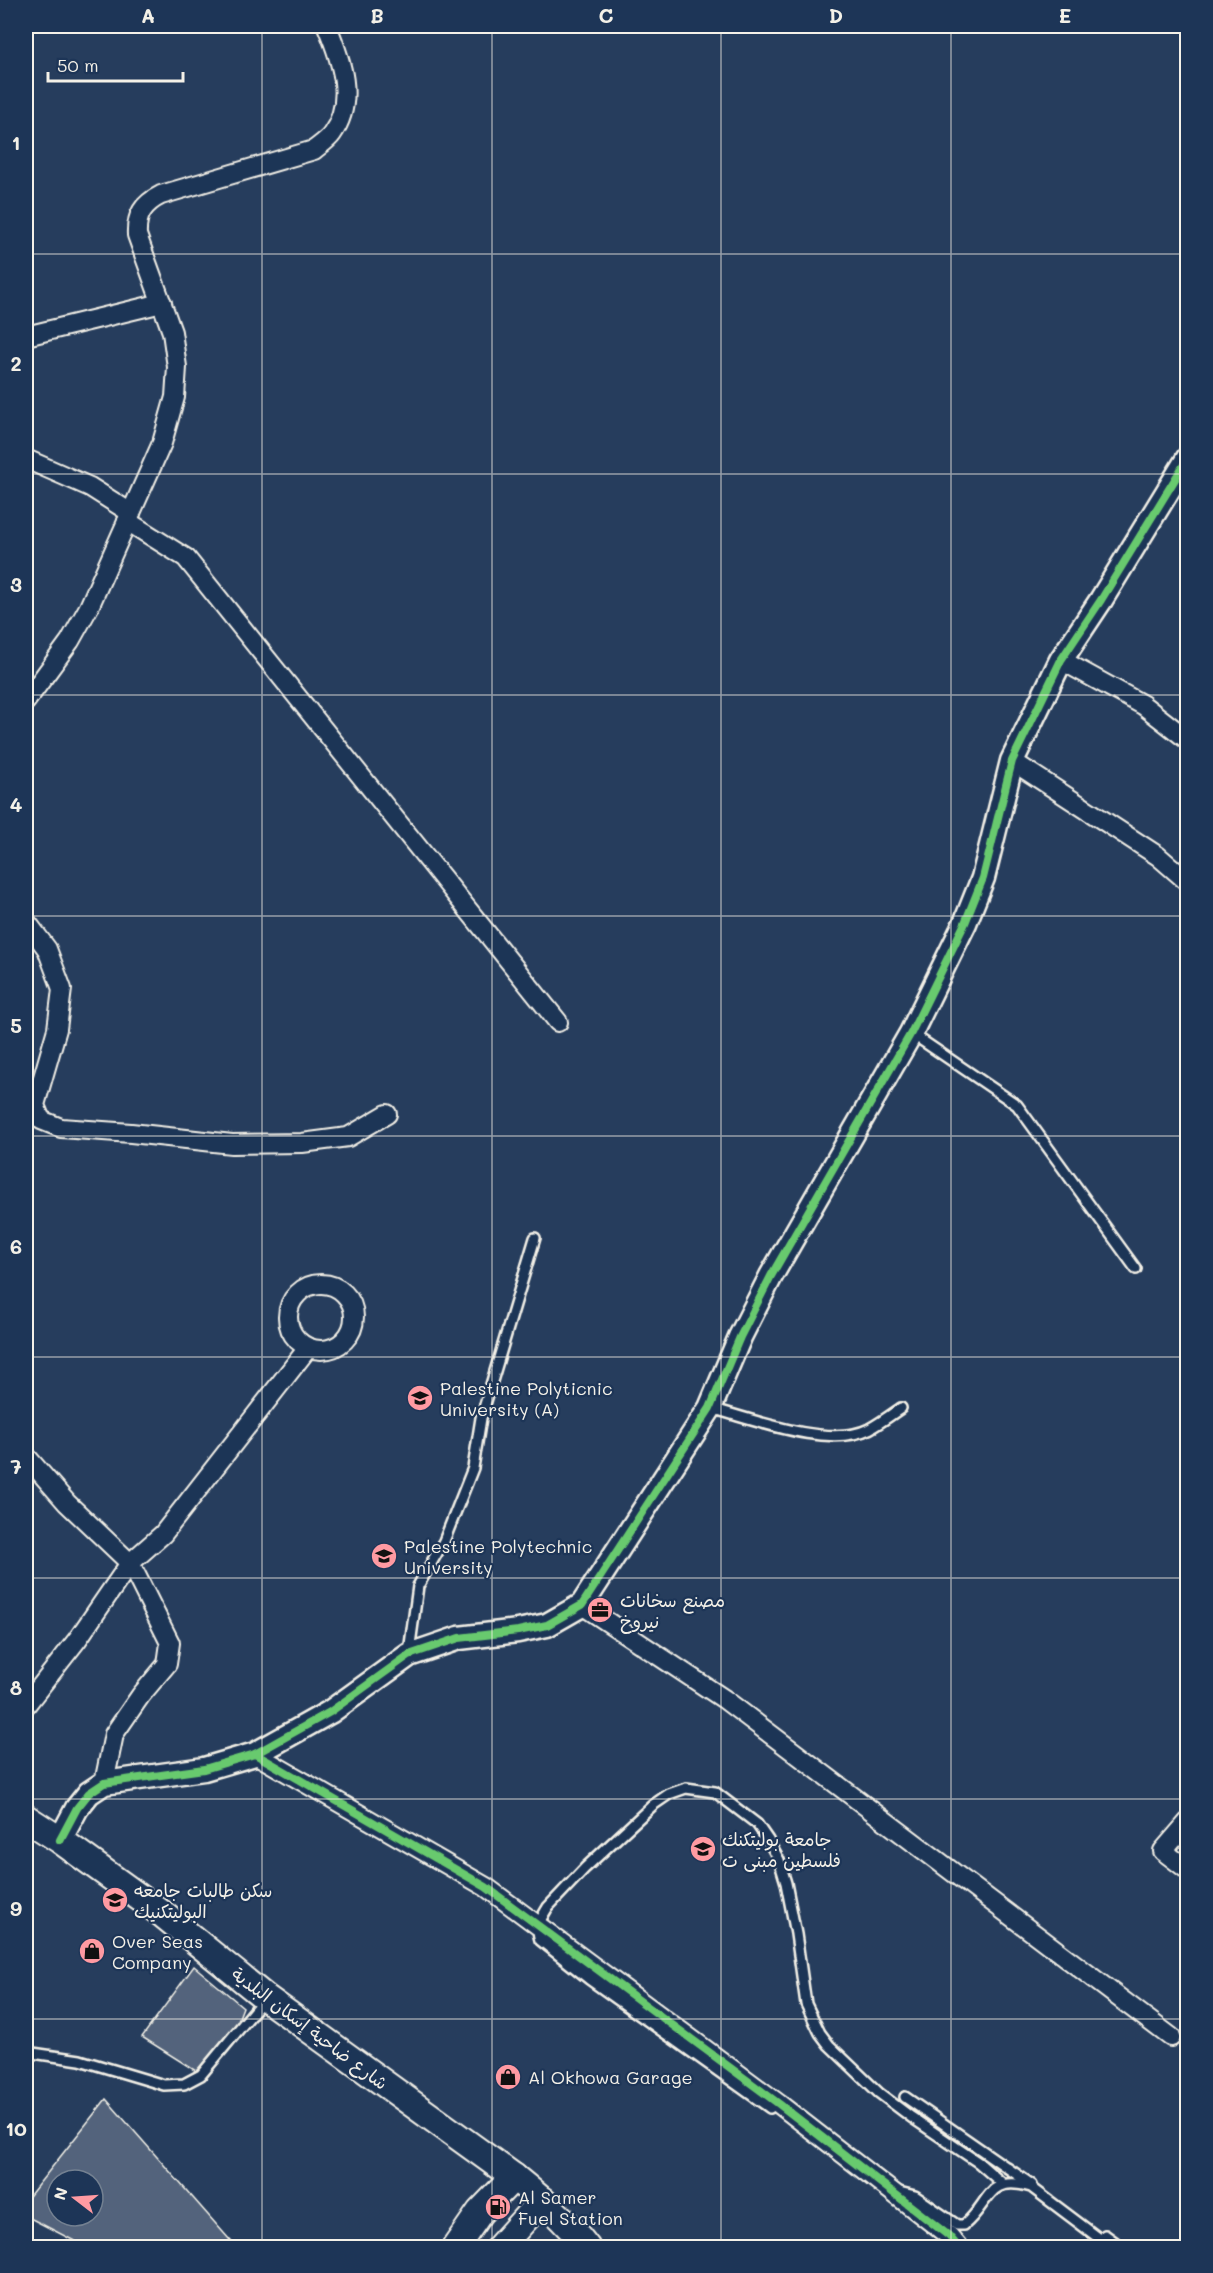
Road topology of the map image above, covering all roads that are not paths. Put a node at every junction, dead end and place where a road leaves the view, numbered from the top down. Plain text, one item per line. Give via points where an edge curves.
1 (327, 26) edge
2 (162, 303) junction
3 (26, 336) edge
4 (1188, 458) edge
5 (26, 459) edge
6 (129, 517) junction
7 (1061, 660) junction
8 (26, 701) edge
9 (1188, 740) edge
10 (1012, 761) junction
11 (1188, 882) edge
12 (26, 921) edge
13 (558, 1022) dead end
14 (911, 1033) junction
15 (387, 1114) dead end
16 (535, 1238) dead end
17 (1136, 1269) dead end
18 (308, 1348) dead end
19 (710, 1408) junction
20 (901, 1408) dead end
21 (26, 1456) edge
22 (130, 1563) junction
23 (582, 1605) junction
24 (409, 1655) junction
25 (26, 1705) edge
26 (255, 1755) junction
27 (104, 1783) junction
28 (26, 1818) edge
29 (1188, 1822) edge
30 (60, 1840) junction
31 (1188, 1870) edge
32 (538, 1925) junction
33 (266, 1998) junction
34 (1171, 2037) dead end
35 (26, 2052) edge
36 (905, 2097) dead end
37 (513, 2177) junction
38 (1003, 2184) junction
39 (890, 2190) junction
40 (542, 2200) junction
41 (455, 2247) edge
42 (499, 2247) edge
43 (587, 2247) edge
44 (959, 2247) edge
45 (1112, 2247) edge
46 (1123, 2247) edge

1 - 2 street via 339,54 345,85 344,105 331,136 314,150 161,195 140,212 137,235
2 - 3 street
2 - 6 street via 172,332 177,367 175,397 162,443
4 - 7 street
5 - 6 street via 90,487
6 - 8 street via 84,616
6 - 13 street via 186,558
7 - 9 street via 1143,705
7 - 10 street
10 - 11 street via 1158,856
10 - 14 street via 983,878
12 - 15 street via 47,949 62,989 57,1029 35,1105 41,1120 61,1128 232,1144 302,1143 348,1137
14 - 17 lane via 1017,1105
14 - 19 street via 771,1276
16 - 24 lane via 481,1418 473,1468 444,1541 418,1586
18 - 22 street via 163,1534
19 - 20 lane via 806,1434 839,1436 868,1430
19 - 23 street
21 - 22 street via 67,1503
22 - 25 street
22 - 27 street via 170,1643 167,1664 114,1734
23 - 24 street via 547,1625 459,1638
23 - 34 street via 724,1699
24 - 26 street via 330,1712
26 - 27 street via 204,1769
26 - 32 street via 486,1887
27 - 30 street via 77,1808
28 - 30 main road, شارع ضاحية إسكان البلدية
29 - 31 street via 1163,1851
30 - 33 main road, شارع ضاحية إسكان البلدية via 161,1913
32 - 38 lane via 548,1907 652,1805 686,1788 715,1792 757,1824 779,1860 796,1934 806,2004 819,2032 879,2093
32 - 39 street
33 - 35 lane via 201,2075 184,2084 161,2085 80,2060
33 - 37 main road, شارع ضاحية إسكان البلدية
36 - 46 lane
37 - 40 main road, شارع ضاحية إسكان البلدية
37 - 41 main road via 480,2212
38 - 39 lane via 994,2189 964,2225 947,2220 915,2196
38 - 45 lane via 1030,2187
39 - 44 street
40 - 42 main road
40 - 43 main road, شارع ضاحية إسكان البلدية

